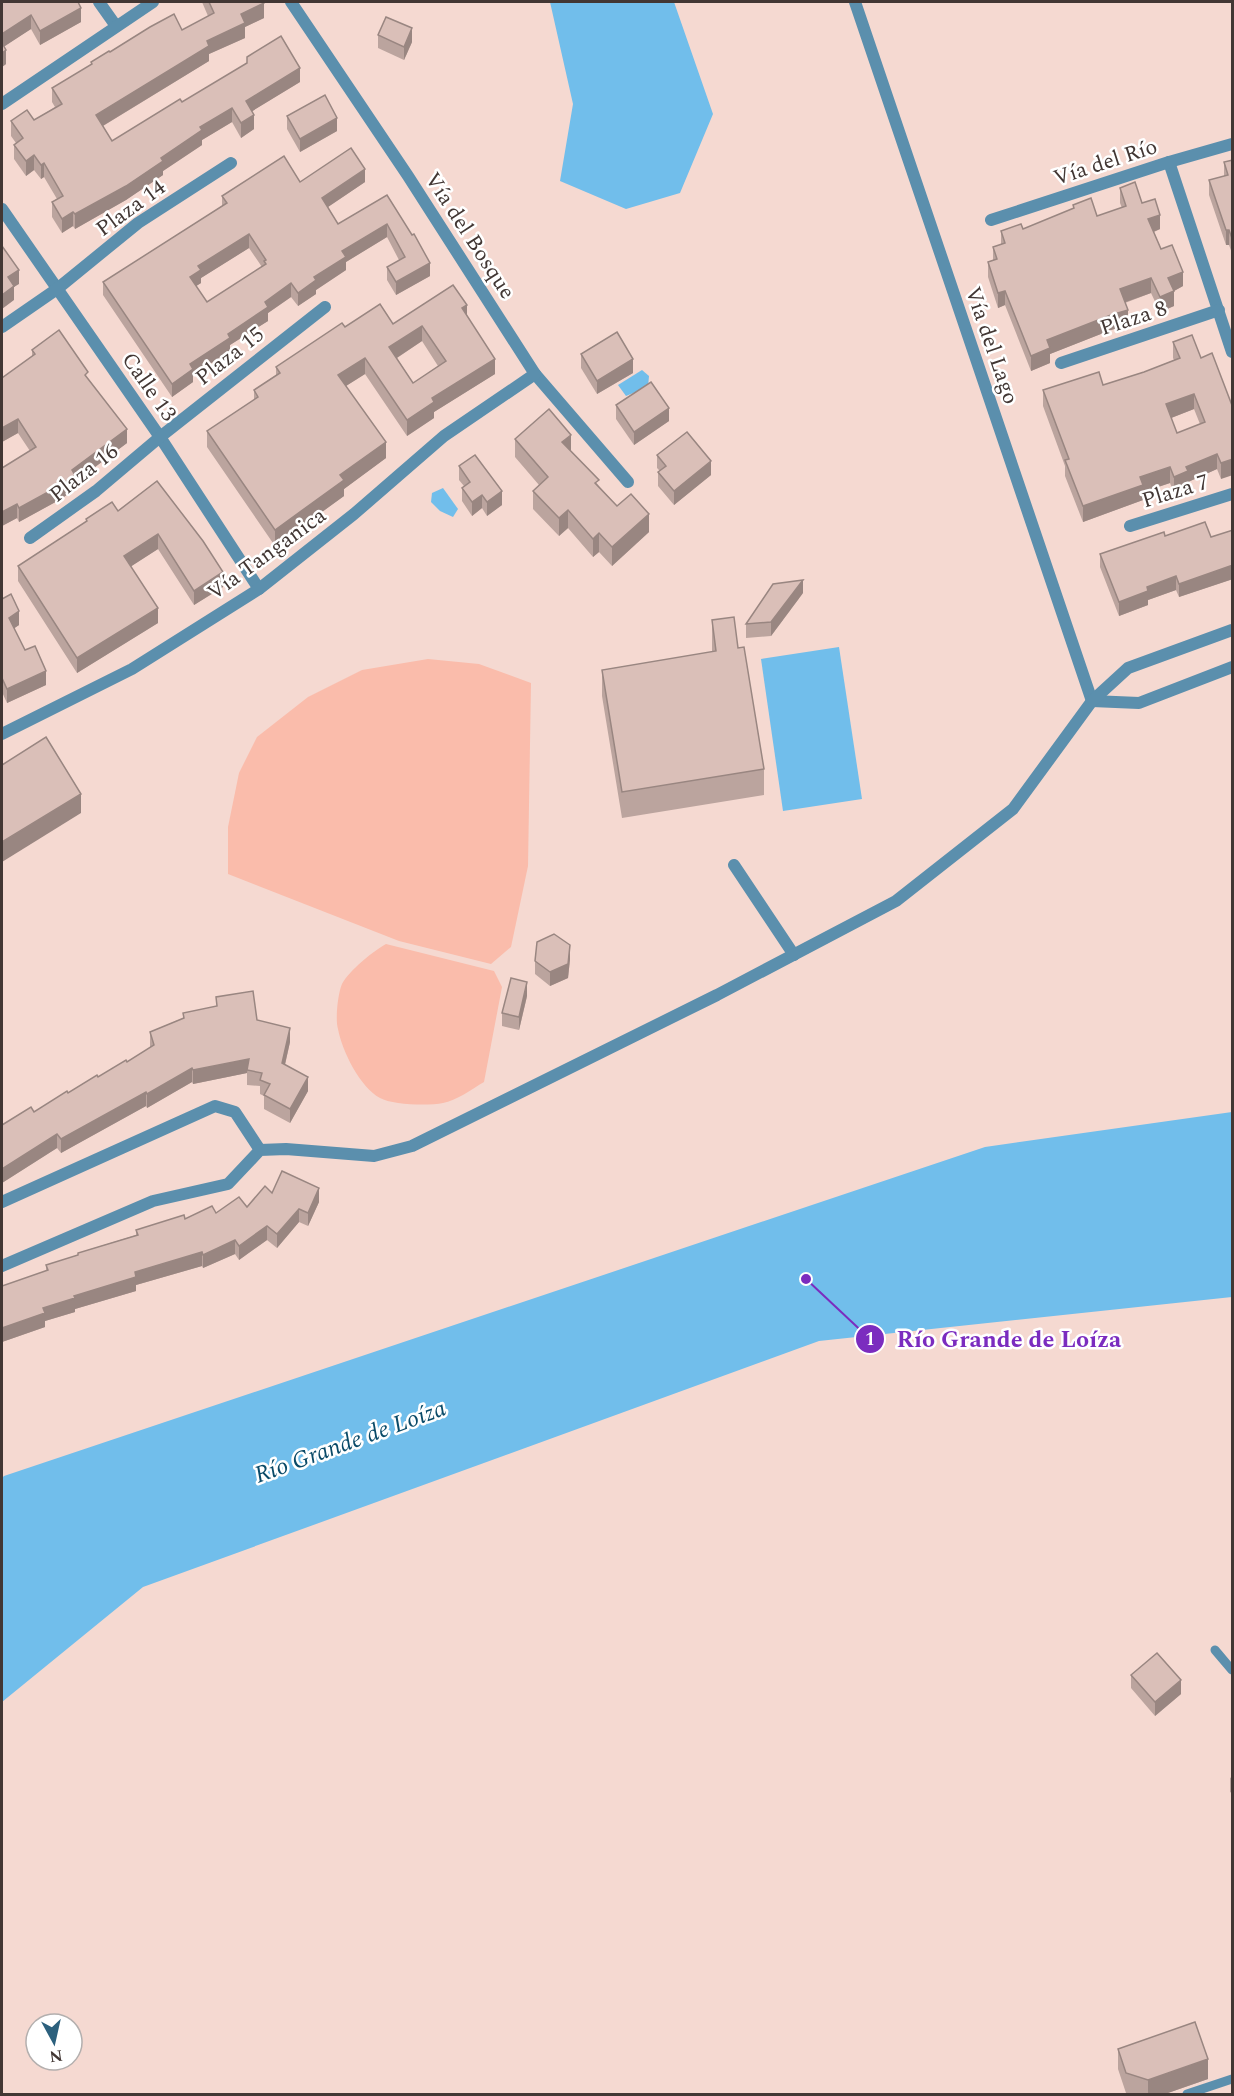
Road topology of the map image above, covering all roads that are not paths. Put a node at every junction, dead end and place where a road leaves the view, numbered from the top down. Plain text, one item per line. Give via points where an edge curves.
1 (99, 2) edge
2 (153, 2) edge
3 (291, 2) edge
4 (855, 2) edge
5 (116, 26) junction
6 (2, 104) edge
7 (1233, 144) edge
8 (1169, 162) junction
9 (231, 163) dead end
10 (2, 209) edge
11 (991, 220) dead end
12 (57, 289) junction
13 (325, 307) dead end
14 (1219, 310) junction
15 (2, 327) edge
16 (1233, 352) edge
17 (1061, 363) dead end
18 (535, 374) junction
19 (160, 437) junction
20 (628, 482) dead end
21 (1233, 494) edge
22 (1130, 526) dead end
23 (30, 538) dead end
24 (259, 589) junction
25 (1233, 630) edge
26 (1233, 667) edge
27 (1092, 701) junction
28 (2, 734) edge
29 (734, 865) dead end
30 (794, 955) junction
31 (260, 1150) junction
32 (2, 1202) edge
33 (2, 1266) edge
34 (1215, 1650) dead end
35 (1233, 1670) edge
36 (1233, 2079) edge
37 (1187, 2094) edge

1 - 5 street
2 - 5 street
3 - 18 street, Vía del Bosque
4 - 27 street, Vía del Lago
5 - 6 street
7 - 8 street, Vía del Río
8 - 11 street, Vía del Río
8 - 14 street
9 - 12 street, Plaza 14 via 138,223
10 - 12 street, Calle 13
12 - 15 street, Plaza 14
12 - 19 street, Calle 13
13 - 19 street, Plaza 15
14 - 16 street
14 - 17 street, Plaza 8
18 - 20 street, Vía del Bosque
18 - 24 street, Vía Tanganica via 444,436
19 - 23 street, Plaza 16 via 96,491
19 - 24 street, Calle 13
21 - 22 street, Plaza 7
24 - 28 street, Vía Tanganica via 132,669
25 - 27 street via 1128,668
26 - 27 street via 1138,703
27 - 30 street via 1013,809 896,901
29 - 30 street
30 - 31 street via 412,1146 374,1155
31 - 32 street via 235,1112 215,1106
31 - 33 street via 228,1184 153,1201
34 - 35 lane
36 - 37 lane

